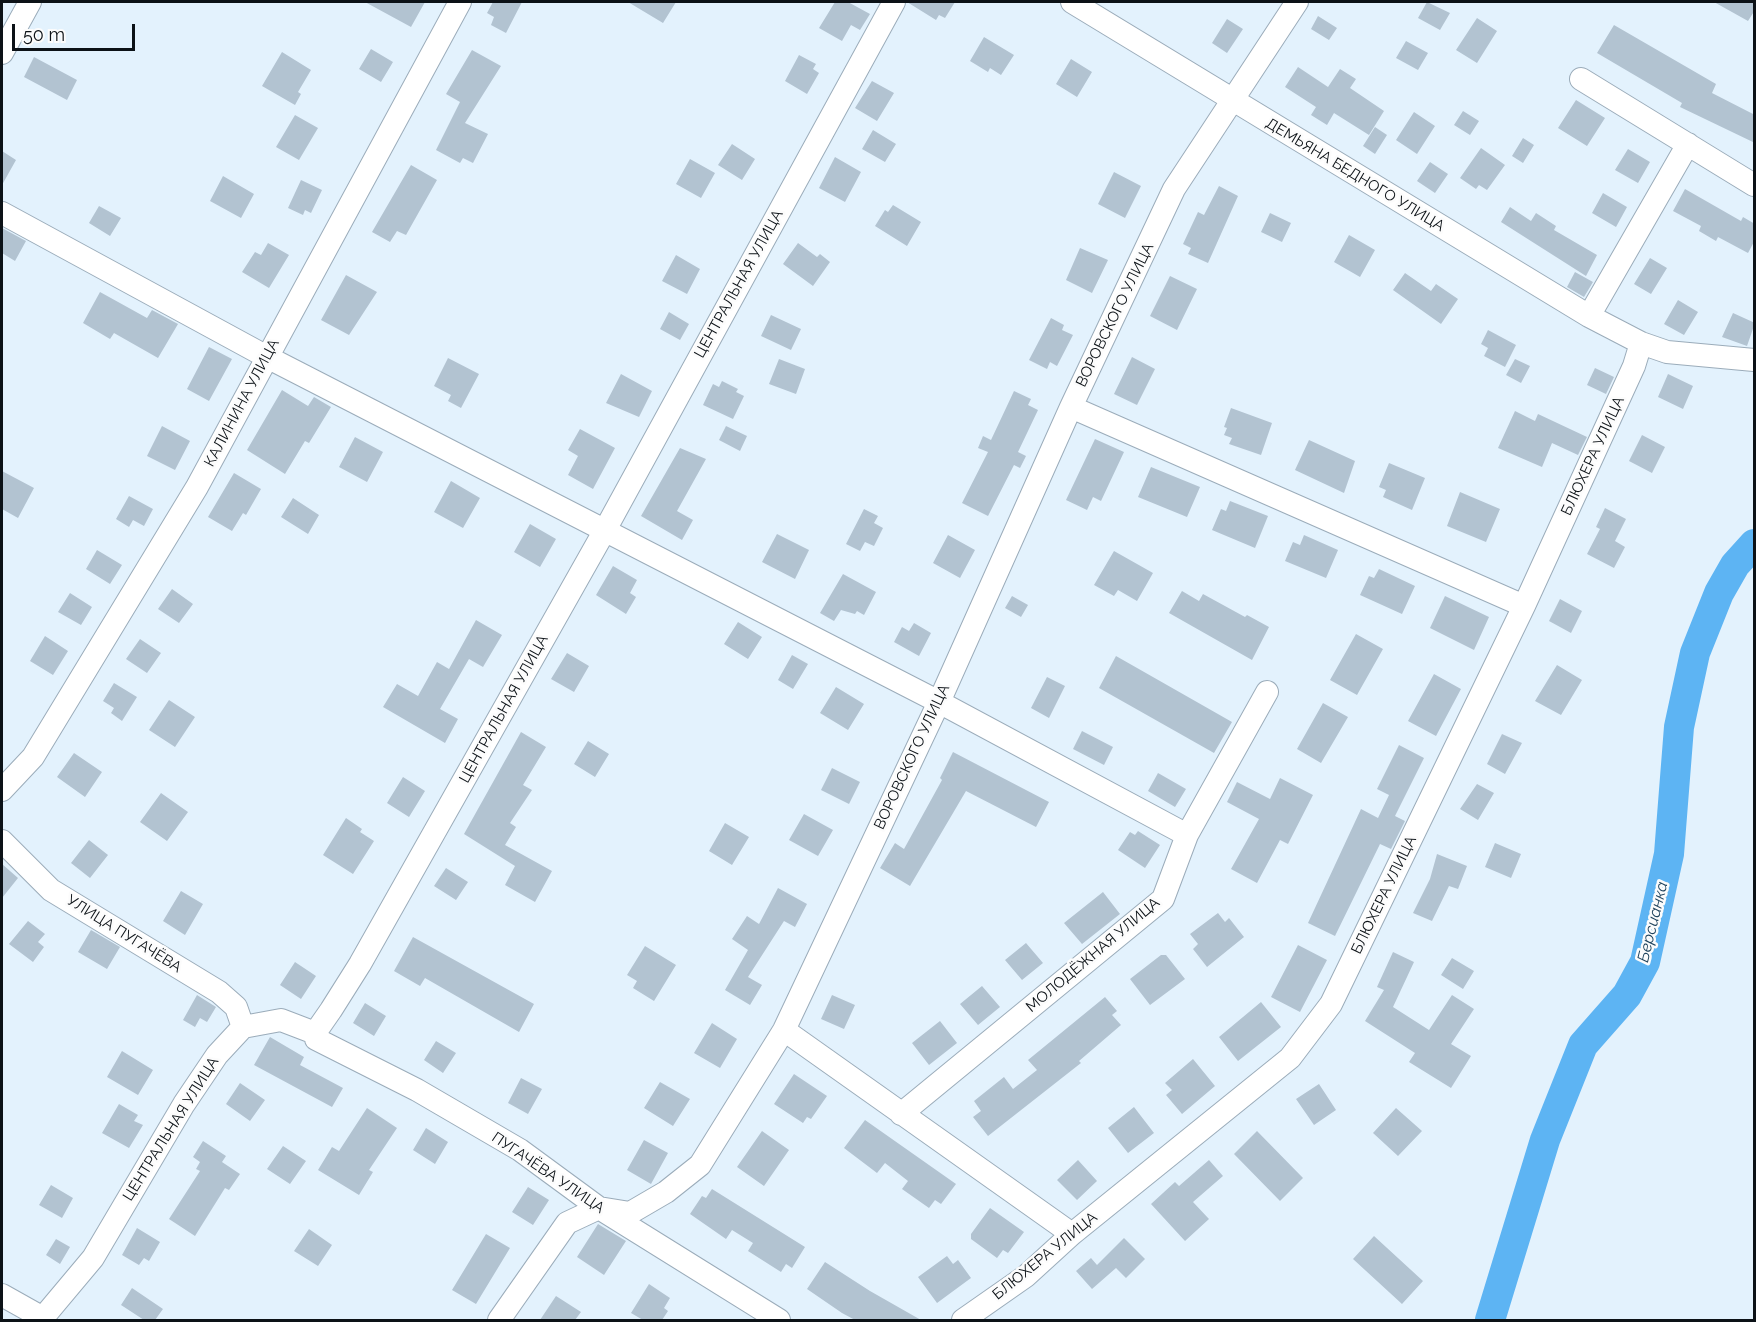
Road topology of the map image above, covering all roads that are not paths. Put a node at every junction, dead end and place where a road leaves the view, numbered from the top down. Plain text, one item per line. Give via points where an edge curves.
1 (30, 2) edge
2 (460, 2) edge
3 (894, 2) edge
4 (1072, 2) edge
5 (1297, 2) edge
6 (2, 53) edge
7 (1581, 79) dead end
8 (1234, 102) junction
9 (1688, 144) junction
10 (1755, 185) edge
11 (2, 213) edge
12 (1588, 316) junction
13 (1641, 343) junction
14 (267, 357) junction
15 (1755, 360) edge
16 (1071, 407) junction
17 (605, 530) junction
18 (1524, 606) junction
19 (1267, 692) dead end
20 (939, 702) junction
21 (2, 790) edge
22 (1187, 835) junction
23 (2, 841) edge
24 (243, 1027) junction
25 (784, 1030) junction
26 (315, 1033) junction
27 (901, 1114) junction
28 (599, 1208) junction
29 (1072, 1234) junction
30 (2, 1295) edge
31 (42, 1319) edge
32 (499, 1320) edge
33 (779, 1320) edge
34 (963, 1320) edge

1 - 6 street
2 - 14 street, КАЛИНИНА УЛИЦА
3 - 17 street, ЦЕНТРАЛЬНАЯ УЛИЦА
4 - 8 street, ДЕМЬЯНА БЕДНОГО УЛИЦА
5 - 8 street, ВОРОВСКОГО УЛИЦА via 1263,50
7 - 9 street
8 - 12 street, ДЕМЬЯНА БЕДНОГО УЛИЦА
8 - 16 street, ВОРОВСКОГО УЛИЦА via 1174,189
9 - 10 street
9 - 12 street
11 - 14 street
12 - 13 street, ДЕМЬЯНА БЕДНОГО УЛИЦА
13 - 15 street, ДЕМЬЯНА БЕДНОГО УЛИЦА via 1667,352
13 - 18 street, БЛЮХЕРА УЛИЦА
14 - 17 street
14 - 21 street, КАЛИНИНА УЛИЦА via 197,487 33,757
16 - 18 street
16 - 20 street, ВОРОВСКОГО УЛИЦА
17 - 20 street
17 - 26 street, ЦЕНТРАЛЬНАЯ УЛИЦА via 360,964
18 - 29 street, БЛЮХЕРА УЛИЦА via 1331,1004 1290,1058
19 - 22 street, МОЛОДЁЖНАЯ УЛИЦА
20 - 22 street
20 - 25 street, ВОРОВСКОГО УЛИЦА
22 - 27 street, МОЛОДЁЖНАЯ УЛИЦА via 1163,899
23 - 24 street, УЛИЦА ПУГАЧЁВА via 51,890 219,992 236,1007
24 - 26 street via 281,1020
24 - 31 street, ЦЕНТРАЛЬНАЯ УЛИЦА via 217,1054 184,1104 93,1258
25 - 27 street
25 - 28 street, ВОРОВСКОГО УЛИЦА via 700,1165 666,1192 630,1213
26 - 28 street, ПУГАЧЁВА УЛИЦА via 316,1039 417,1090 520,1150
27 - 29 street
28 - 32 street via 567,1223
28 - 33 street, ПУГАЧЁВА УЛИЦА
29 - 34 street, БЛЮХЕРА УЛИЦА via 1026,1276
30 - 31 street

